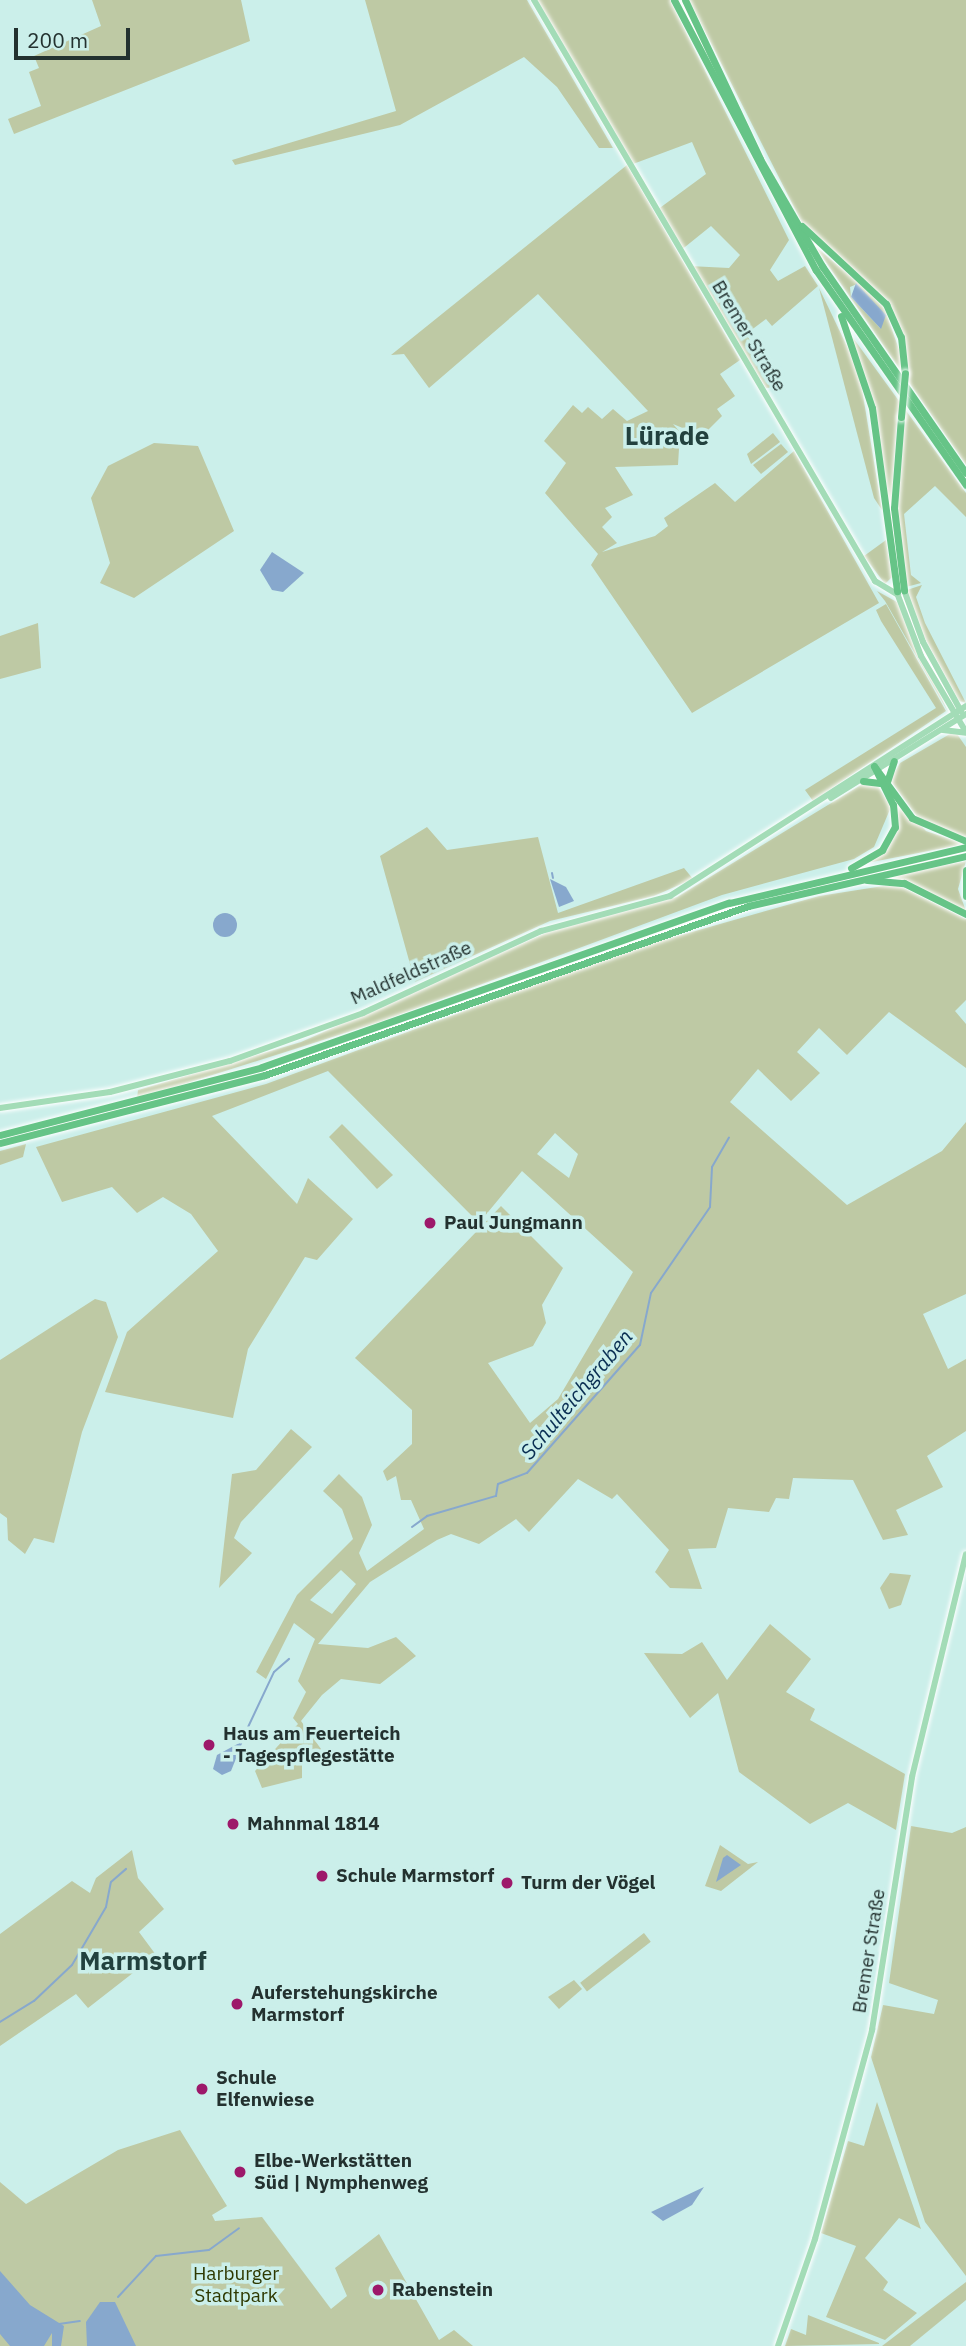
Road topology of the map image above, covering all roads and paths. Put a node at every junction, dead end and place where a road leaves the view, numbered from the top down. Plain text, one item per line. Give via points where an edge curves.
1 (534, 0) edge
2 (674, 0) edge
3 (685, 0) edge
4 (790, 211) junction
5 (839, 308) junction
6 (966, 473) edge
7 (966, 485) edge
8 (894, 579) junction
9 (881, 587) junction
10 (900, 592) junction
11 (962, 714) edge
12 (941, 730) junction
13 (966, 733) edge
14 (894, 761) junction
15 (876, 770) junction
16 (863, 781) junction
17 (884, 783) junction
18 (812, 807) junction
19 (966, 841) edge
20 (966, 848) edge
21 (966, 856) edge
22 (966, 870) edge
23 (830, 876) junction
24 (848, 880) junction
25 (966, 896) edge
26 (966, 914) edge
27 (0, 1108) edge
28 (34, 1133) junction
29 (0, 1135) edge
30 (21, 1135) junction
31 (0, 1143) edge
32 (966, 1554) edge
33 (778, 2346) edge

1 - 9 main road, Bremer Straße
2 - 5 highway via 768,187
3 - 4 highway
4 - 6 highway via 859,326
4 - 10 highway, bridge via 886,304 901,337 905,373 894,508
5 - 7 highway
5 - 8 highway via 872,408
8 - 9 main road
8 - 10 highway
9 - 10 main road
10 - 11 main road
11 - 12 main road, Maldfeldstraße
11 - 13 main road
11 - 15 main road, Maldfeldstraße
12 - 13 main road
12 - 14 main road, Maldfeldstraße
14 - 15 main road, Maldfeldstraße
14 - 17 highway
15 - 16 main road, Maldfeldstraße
15 - 17 highway
15 - 18 main road, Maldfeldstraße
16 - 17 highway
16 - 18 main road, Maldfeldstraße
17 - 19 highway via 920,825
17 - 23 highway via 894,809 890,839 871,858
18 - 27 main road, Maldfeldstraße via 670,896 541,930 376,1007 275,1047 110,1092
20 - 23 highway
21 - 24 highway
22 - 25 highway
23 - 28 highway via 633,933 240,1074
24 - 26 highway via 904,883
24 - 28 highway via 629,943 264,1075
28 - 30 highway
29 - 30 highway
30 - 31 highway
32 - 33 main road, Bremer Straße via 912,1777 875,2017 815,2239

